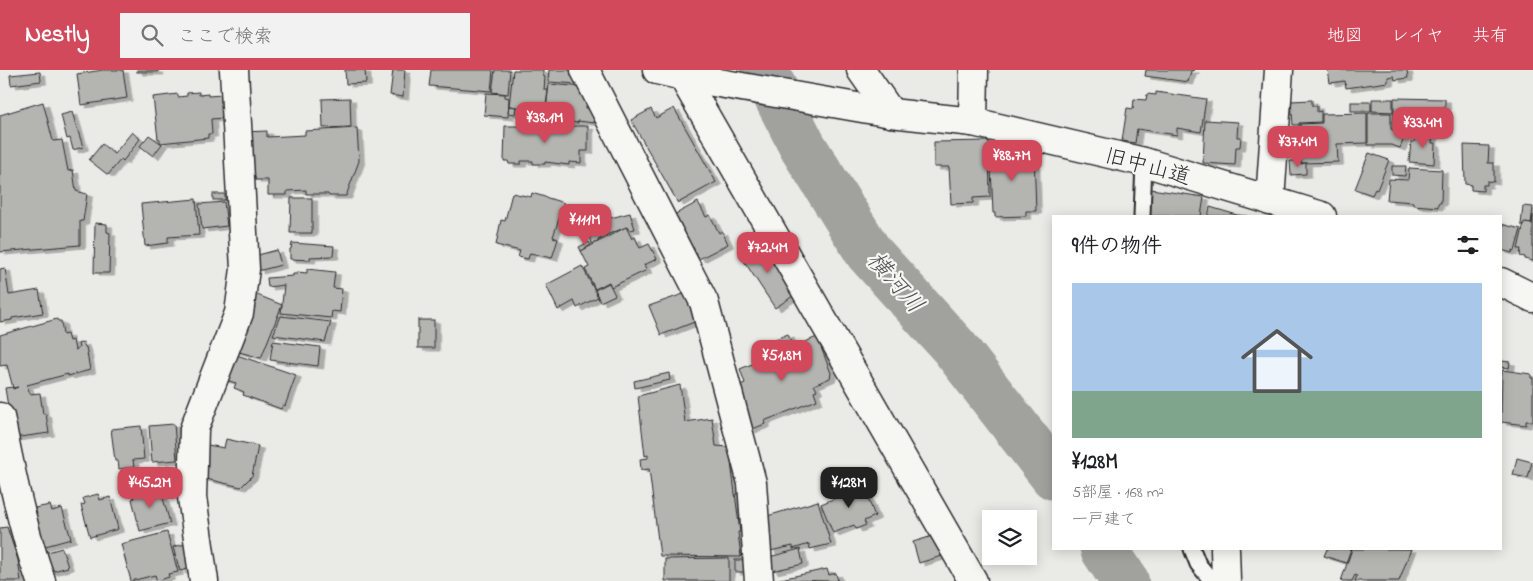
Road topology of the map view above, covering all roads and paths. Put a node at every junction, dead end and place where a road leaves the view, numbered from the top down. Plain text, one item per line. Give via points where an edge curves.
1 (245, 70) edge
2 (585, 70) edge
3 (861, 70) edge
4 (974, 70) edge
5 (1279, 70) edge
6 (678, 73) edge
7 (235, 83) edge
8 (884, 111) junction
9 (973, 122) junction
10 (1144, 162) junction
11 (1270, 201) junction
12 (1305, 214) edge
13 (1142, 215) edge
14 (1502, 282) edge
15 (1533, 298) edge
16 (0, 417) edge
17 (15, 496) junction
18 (0, 521) edge
19 (1192, 550) edge
20 (1225, 550) edge
21 (40, 581) edge
22 (204, 581) edge
23 (759, 581) edge
24 (973, 581) edge
25 (1212, 581) edge
26 (1226, 581) edge

1 - 7 street
2 - 23 street via 704,302 752,483
3 - 8 street
4 - 9 street
5 - 11 street
6 - 8 street, 旧中山道
6 - 24 street
7 - 22 street via 246,269 239,313 194,429 192,497
8 - 9 street, 旧中山道
9 - 10 street, 旧中山道
10 - 11 street, 旧中山道
10 - 13 lane
11 - 12 street, 旧中山道
14 - 15 street
16 - 17 street
17 - 18 street
17 - 21 street
19 - 25 lane via 1198,564
20 - 26 street

